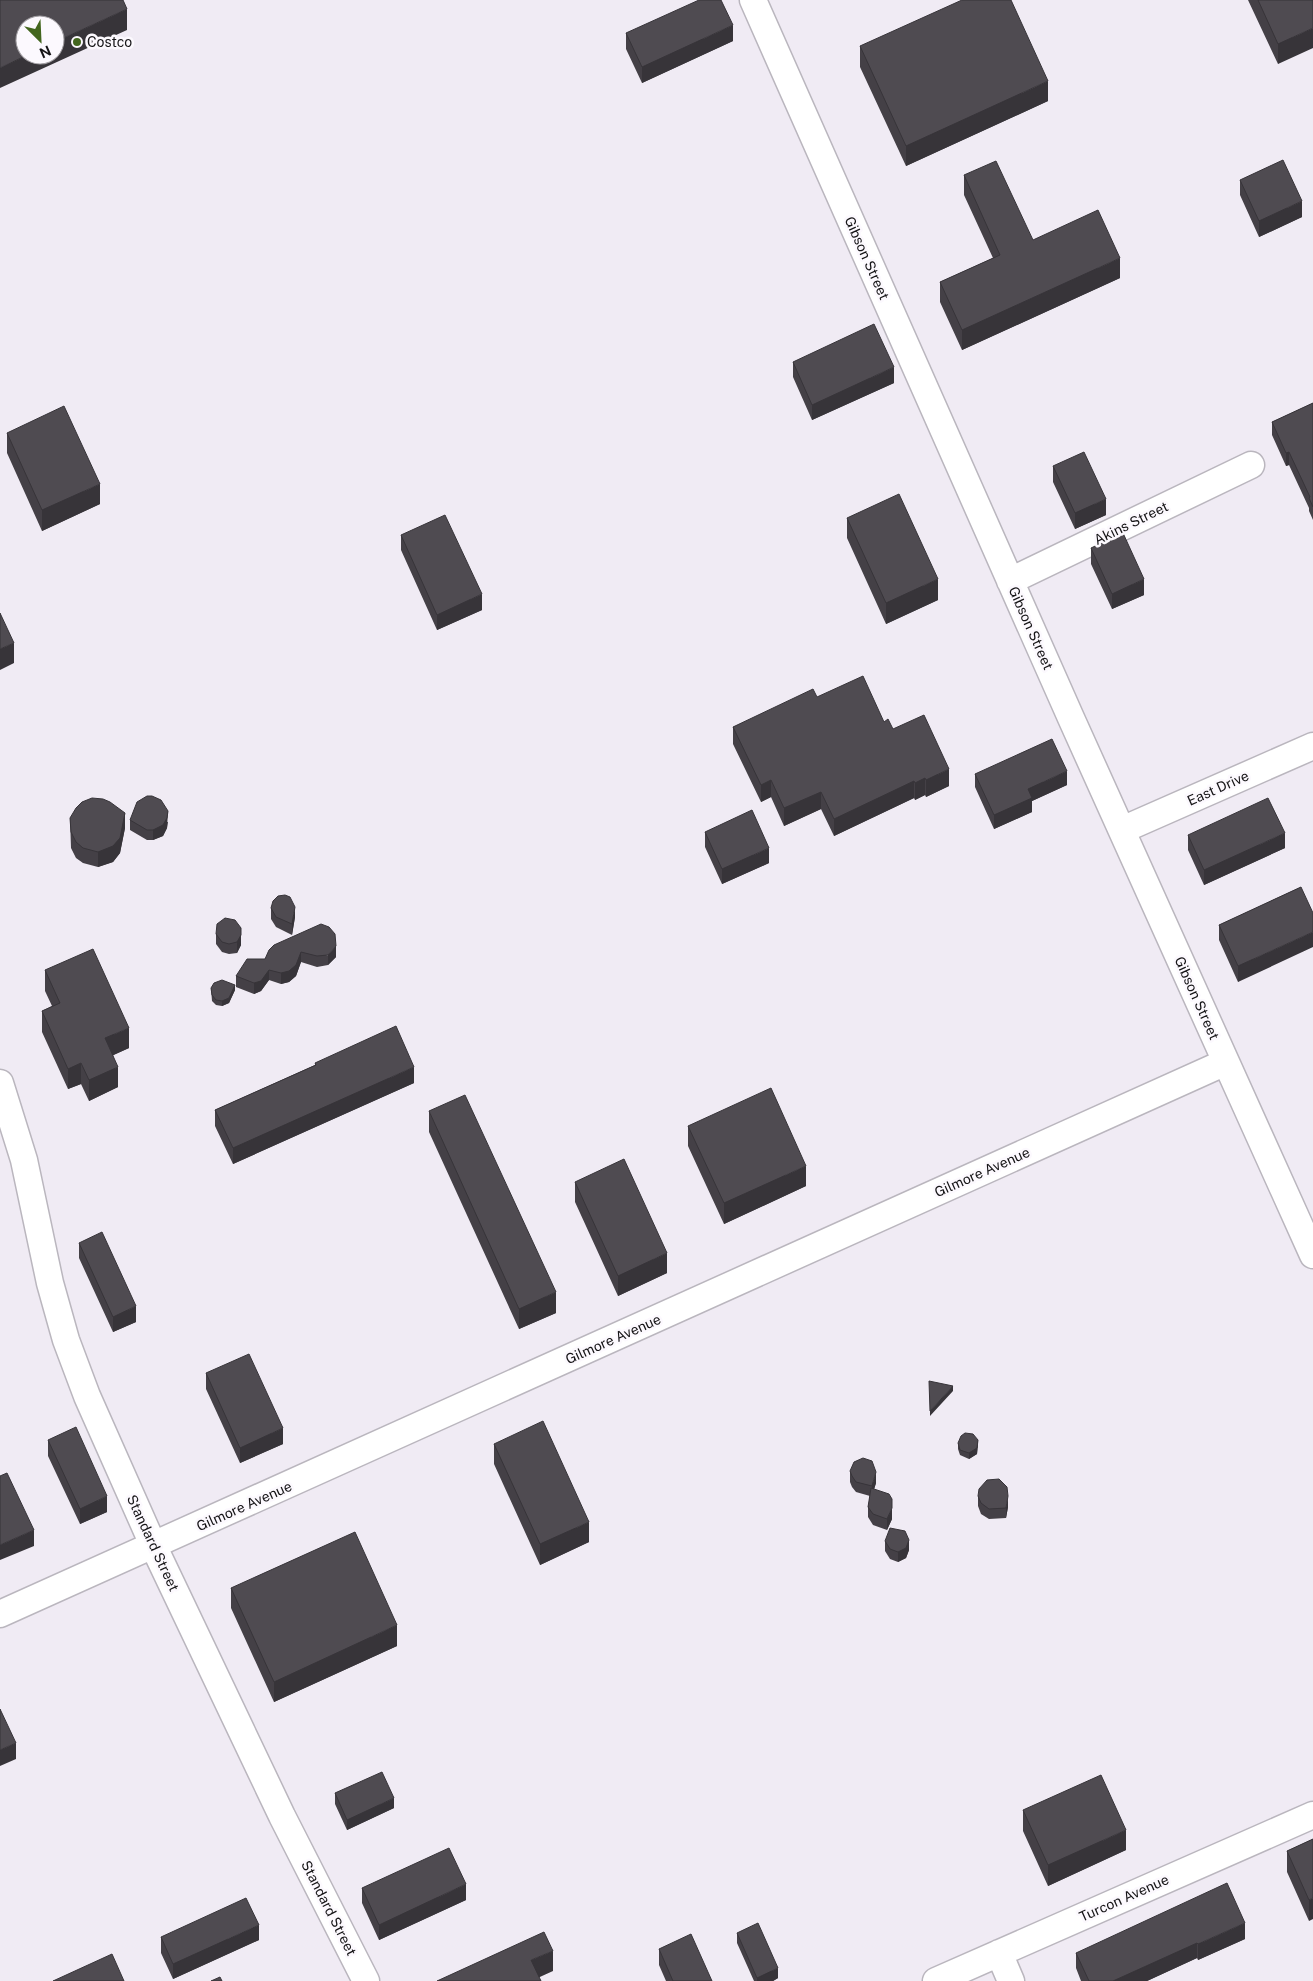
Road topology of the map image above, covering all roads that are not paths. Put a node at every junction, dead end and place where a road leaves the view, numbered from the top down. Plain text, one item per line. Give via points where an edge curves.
1 (752, 0) edge
2 (1252, 465) dead end
3 (1010, 581) junction
4 (1313, 746) edge
5 (1122, 830) junction
6 (1226, 1062) junction
7 (0, 1083) edge
8 (1313, 1255) edge
9 (154, 1547) junction
10 (0, 1614) edge
11 (1313, 1815) edge
12 (999, 1953) junction
13 (366, 1981) edge
14 (936, 1981) edge
15 (1011, 1981) edge

1 - 3 street, Gibson Street
2 - 3 street, Akins Street
3 - 5 street, Gibson Street
4 - 5 street, East Drive
5 - 6 street, Gibson Street
6 - 8 street, Gibson Street
6 - 9 street, Gilmore Avenue
7 - 9 street, Standard Street via 24,1160 50,1283 66,1340 87,1396
9 - 10 street, Gilmore Avenue
9 - 13 street, Standard Street via 282,1816
11 - 12 street, Turcon Avenue
12 - 14 street, Turcon Avenue
12 - 15 street

